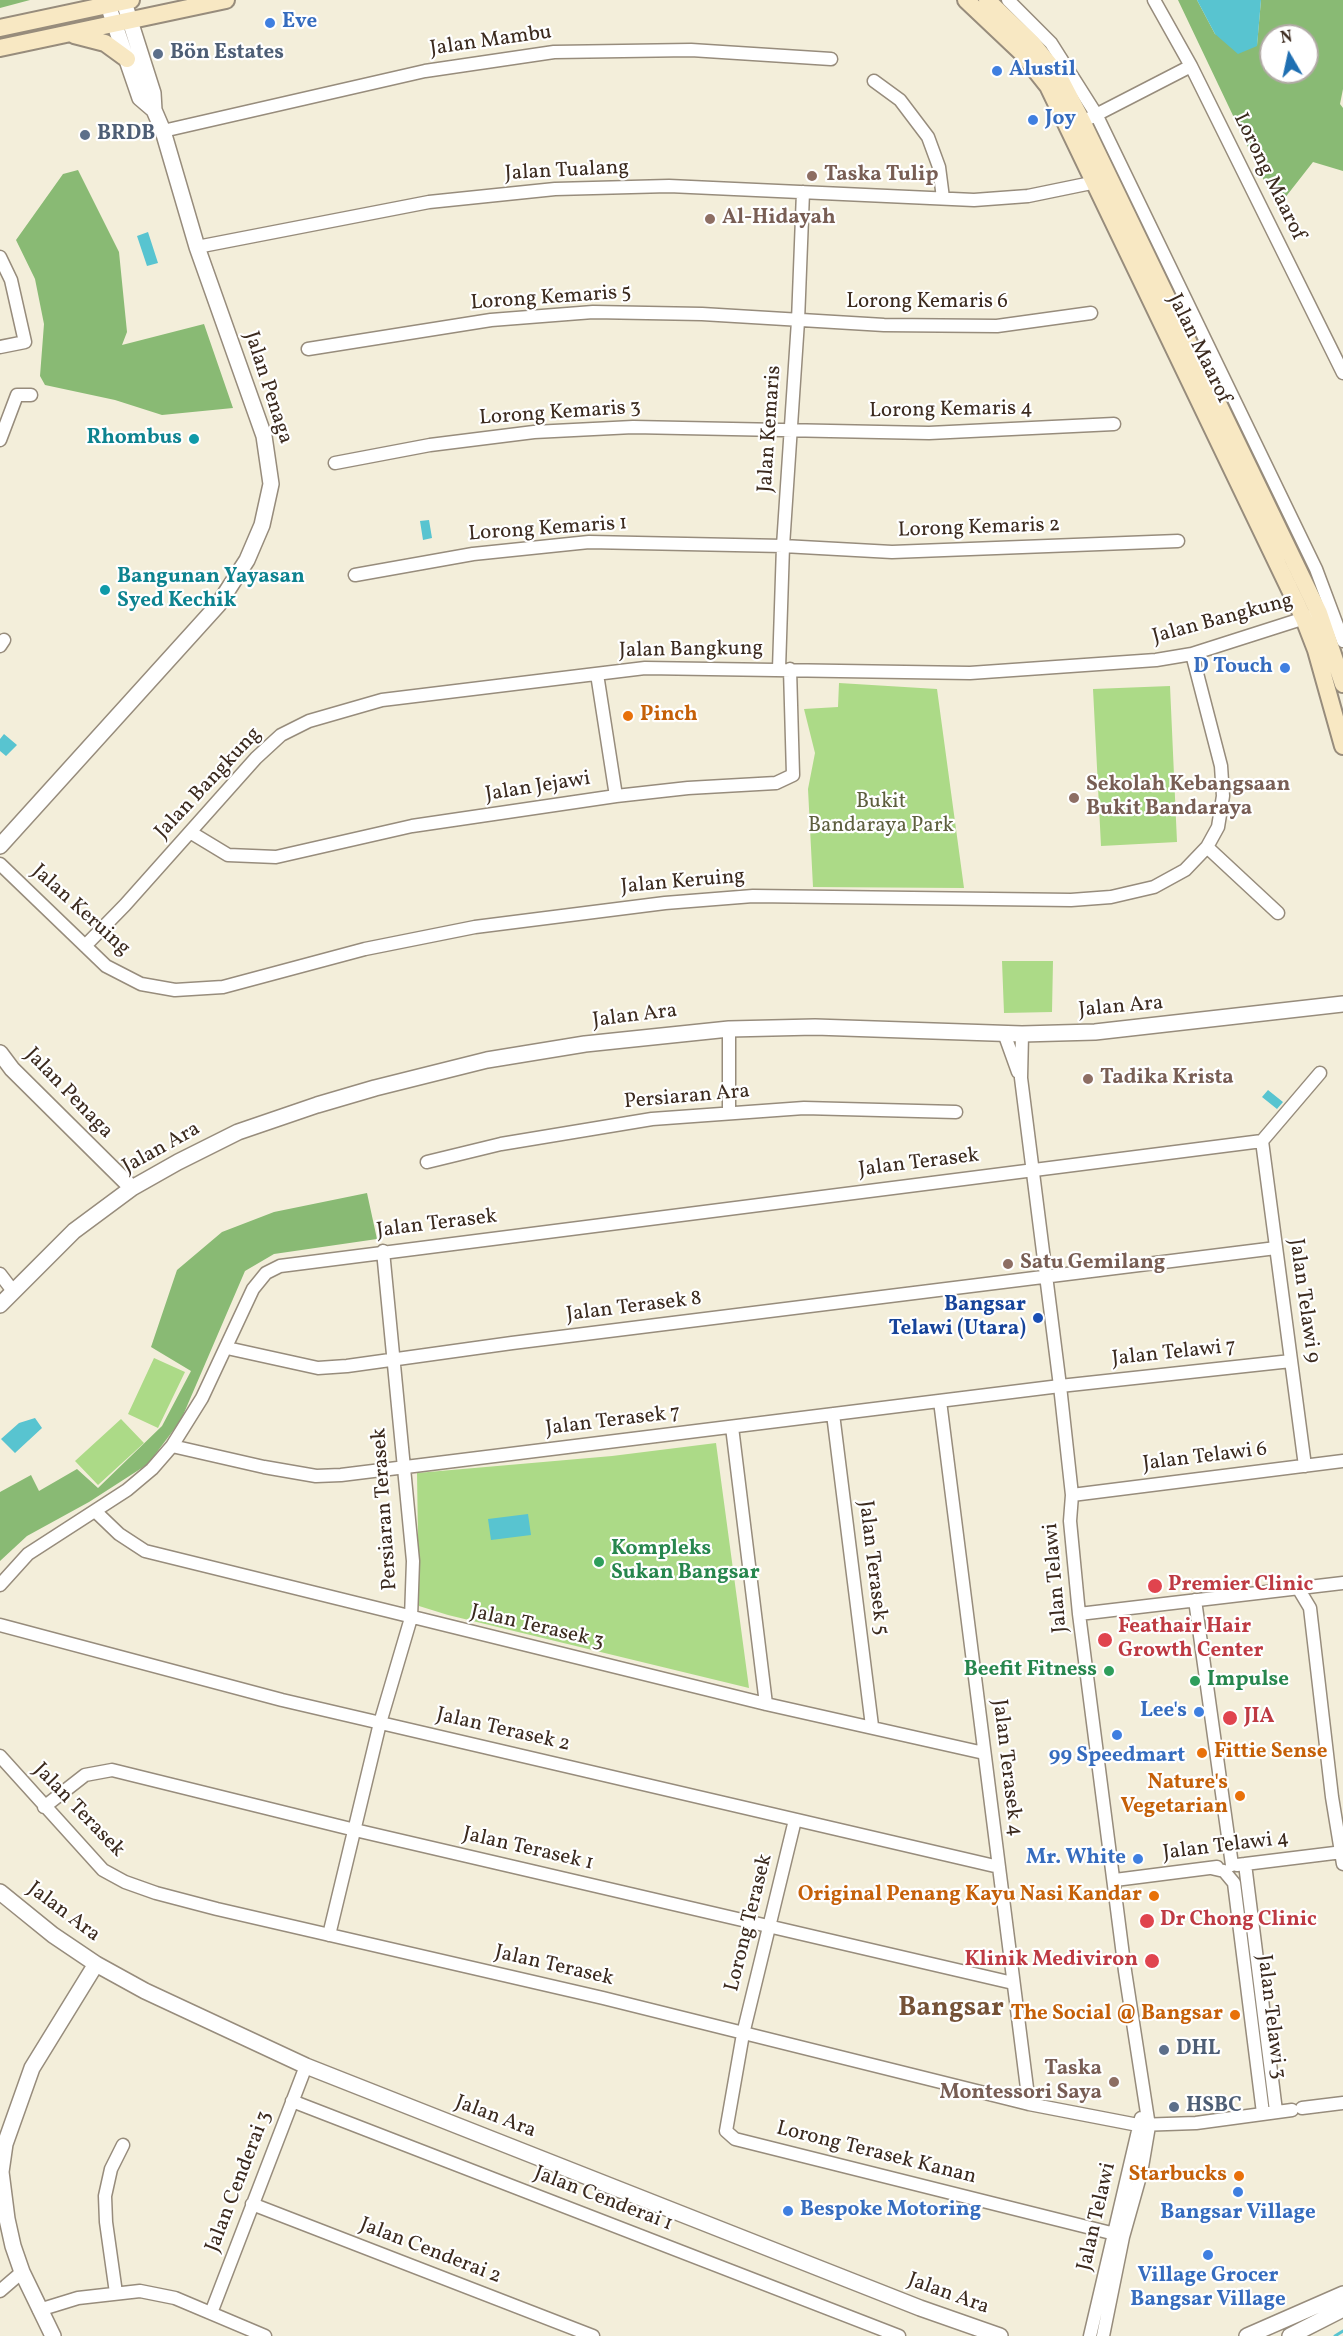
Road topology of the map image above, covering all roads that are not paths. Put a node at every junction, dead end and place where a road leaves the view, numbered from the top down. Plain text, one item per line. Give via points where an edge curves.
1 (226, 0) edge
2 (966, 0) edge
3 (987, 0) edge
4 (1008, 0) edge
5 (1154, 0) edge
6 (119, 1) edge
7 (122, 21) junction
8 (0, 28) edge
9 (63, 35) junction
10 (0, 48) edge
11 (127, 59) junction
12 (831, 59) dead end
13 (1191, 66) junction
14 (874, 81) dead end
15 (154, 110) junction
16 (1082, 121) junction
17 (163, 131) junction
18 (1101, 181) junction
19 (803, 192) junction
20 (943, 198) junction
21 (197, 247) junction
22 (0, 257) edge
23 (1090, 314) dead end
24 (798, 321) junction
25 (0, 347) edge
26 (308, 349) dead end
27 (1343, 373) edge
28 (31, 395) dead end
29 (1114, 424) dead end
30 (789, 430) junction
31 (0, 440) edge
32 (335, 463) dead end
33 (1178, 541) dead end
34 (783, 546) junction
35 (355, 575) dead end
36 (1312, 616) junction
37 (1343, 641) edge
38 (1192, 654) junction
39 (784, 669) junction
40 (597, 674) junction
41 (1343, 684) edge
42 (1343, 746) edge
43 (616, 796) junction
44 (190, 832) junction
45 (0, 846) edge
46 (1207, 847) junction
47 (0, 864) edge
48 (1278, 913) dead end
49 (85, 946) junction
50 (1343, 1004) edge
51 (729, 1029) junction
52 (1004, 1033) junction
53 (1022, 1034) junction
54 (0, 1053) edge
55 (1320, 1073) dead end
56 (1021, 1078) junction
57 (729, 1112) junction
58 (956, 1112) dead end
59 (1262, 1141) junction
60 (427, 1162) dead end
61 (1032, 1170) junction
62 (132, 1188) junction
63 (1276, 1248) junction
64 (383, 1251) junction
65 (0, 1274) edge
66 (1046, 1276) junction
67 (13, 1290) junction
68 (0, 1305) edge
69 (227, 1348) junction
70 (394, 1359) junction
71 (1291, 1361) junction
72 (1060, 1386) junction
73 (940, 1401) junction
74 (832, 1414) junction
75 (732, 1427) junction
76 (172, 1446) junction
77 (1343, 1461) edge
78 (1305, 1466) junction
79 (404, 1469) junction
80 (1072, 1495) junction
81 (95, 1511) junction
82 (1343, 1583) edge
83 (0, 1586) edge
84 (1298, 1588) junction
85 (1195, 1600) junction
86 (1079, 1614) junction
87 (411, 1618) junction
88 (0, 1625) edge
89 (766, 1704) junction
90 (380, 1723) junction
91 (872, 1726) junction
92 (984, 1753) junction
93 (0, 1756) edge
94 (44, 1807) junction
95 (795, 1820) junction
96 (355, 1830) junction
97 (1342, 1856) edge
98 (1245, 1864) junction
99 (1232, 1865) junction
100 (999, 1868) junction
101 (1211, 1868) junction
102 (1115, 1880) junction
103 (0, 1892) edge
104 (770, 1926) junction
105 (329, 1935) junction
106 (96, 1964) junction
107 (1013, 1983) junction
108 (743, 2034) junction
109 (306, 2066) junction
110 (292, 2101) junction
111 (1343, 2103) edge
112 (1029, 2104) junction
113 (1276, 2111) junction
114 (1263, 2113) junction
115 (1143, 2126) junction
116 (123, 2145) dead end
117 (252, 2204) junction
118 (1115, 2234) junction
119 (22, 2272) junction
120 (0, 2291) edge
121 (116, 2293) junction
122 (1343, 2294) edge
123 (1316, 2307) junction
124 (1343, 2309) edge
125 (39, 2310) junction
126 (211, 2313) junction
127 (52, 2336) edge
128 (265, 2336) edge
129 (593, 2336) edge
130 (899, 2336) edge
131 (1000, 2336) edge
132 (1090, 2336) edge
133 (1103, 2336) edge
134 (1247, 2336) edge
135 (1282, 2336) edge
136 (1290, 2336) edge

1 - 7 main road
2 - 16 main road, Jalan Maarof via 1021,52
3 - 16 main road, Jalan Maarof via 1032,43 1058,75
4 - 16 street, Jalan Maarof via 1051,43
5 - 13 street, Lorong Maarof
6 - 7 street
6 - 8 main road
7 - 9 main road
7 - 11 street, Jalan Penaga
7 - 15 street, Jalan Penaga via 153,93
9 - 10 main road
9 - 11 main road via 96,39
11 - 15 street, Jalan Penaga via 140,98
12 - 17 street, Jalan Mambu via 691,50 554,52 425,71
13 - 16 street
13 - 27 street, Lorong Maarof
14 - 20 street via 900,100 928,137 939,167
15 - 17 street, Jalan Penaga
16 - 18 main road, Jalan Maarof
16 - 37 street, Jalan Maarof via 1316,569
17 - 21 street, Jalan Penaga
18 - 20 street, Jalan Tualang via 1028,196
18 - 36 main road, Jalan Maarof
19 - 20 street, Jalan Tualang
19 - 21 street, Jalan Tualang via 669,186 555,189 429,202
19 - 24 street, Jalan Kemaris
21 - 45 street, Jalan Penaga via 264,436 272,484 262,525 247,560 218,605
22 - 25 street via 11,280 26,342
23 - 24 street, Lorong Kemaris 6 via 997,326
24 - 26 street, Lorong Kemaris 5 via 593,312 491,320
24 - 30 street, Jalan Kemaris
28 - 31 street via 17,394
29 - 30 street, Lorong Kemaris 4 via 929,434
30 - 32 street, Lorong Kemaris 3 via 633,427 534,432 430,445
30 - 34 street, Jalan Kemaris
33 - 34 street, Lorong Kemaris 2 via 892,552
34 - 35 street, Lorong Kemaris 1 via 589,542 473,554
34 - 39 street, Jalan Kemaris
36 - 38 street, Jalan Bangkung
36 - 41 main road, Jalan Maarof
36 - 42 main road, Jalan Maarof via 1316,650
38 - 39 street, Jalan Bangkung via 970,673
38 - 46 street, Jalan Keruing via 1221,766 1223,796 1218,827
39 - 40 street, Jalan Bangkung via 645,668
39 - 43 street, Jalan Jejawi via 793,776 776,783
40 - 43 street
40 - 44 street, Jalan Bangkung via 382,700 309,721 281,735 256,758
43 - 44 street, Jalan Jejawi via 412,826 276,857 228,855
44 - 49 street, Jalan Bangkung
46 - 48 street
46 - 49 street, Jalan Keruing via 1185,870 1154,887 1112,897 1071,900 753,896 665,903 475,927 365,948 223,987 175,990 141,984 106,966
47 - 49 street, Jalan Keruing
50 - 53 street, Jalan Ara via 1136,1029
51 - 52 street, Jalan Ara via 815,1027
51 - 57 street, Persiaran Ara
51 - 62 street, Jalan Ara via 585,1044 498,1059 375,1088 238,1132
52 - 53 street, Jalan Ara
52 - 56 street, Jalan Telawi
53 - 56 street, Jalan Telawi
54 - 62 street, Jalan Penaga
55 - 59 street
56 - 61 street, Jalan Telawi
57 - 58 street, Persiaran Ara via 858,1108
57 - 60 street, Persiaran Ara via 576,1130
59 - 61 street
59 - 63 street, Jalan Telawi 9
61 - 64 street, Jalan Terasek
61 - 66 street, Jalan Telawi
62 - 67 street, Jalan Ara via 74,1231
63 - 66 street, Jalan Terasek 8
63 - 71 street, Jalan Telawi 9
64 - 69 street, Jalan Terasek via 280,1266 266,1273 253,1289
64 - 70 street, Persiaran Terasek
65 - 67 street
66 - 70 street, Jalan Terasek 8
66 - 72 street, Jalan Telawi
67 - 68 street, Jalan Ara
69 - 70 street, Jalan Terasek 8 via 318,1368
69 - 76 street, Jalan Terasek
70 - 79 street, Persiaran Terasek
71 - 72 street, Jalan Telawi 7
71 - 78 street, Jalan Telawi 9
72 - 73 street, Jalan Terasek 7
72 - 80 street, Jalan Telawi
73 - 74 street, Jalan Terasek 7
73 - 92 street, Jalan Terasek 4
74 - 75 street, Jalan Terasek 7
74 - 91 street, Jalan Terasek 5
75 - 79 street, Jalan Terasek 7
75 - 89 street
76 - 79 street, Jalan Terasek 7 via 316,1476
76 - 81 street, Jalan Terasek via 152,1469
77 - 78 street, Jalan Telawi 6
78 - 80 street, Jalan Telawi 6
79 - 87 street, Persiaran Terasek via 413,1560
80 - 86 street, Jalan Telawi via 1070,1521
81 - 83 street, Jalan Terasek via 28,1554
81 - 87 street, Jalan Terasek 3 via 125,1539 146,1551
82 - 84 street
84 - 85 street
84 - 97 street via 1310,1608
85 - 86 street
85 - 99 street
86 - 102 street, Jalan Telawi
87 - 89 street, Jalan Terasek 3
87 - 90 street, Persiaran Terasek
88 - 90 street, Jalan Terasek 2
89 - 91 street, Jalan Terasek 3
90 - 95 street, Jalan Terasek 2
90 - 96 street, Persiaran Terasek
91 - 92 street, Jalan Terasek 3
92 - 100 street, Jalan Terasek 4
93 - 94 street, Jalan Terasek
94 - 96 street, Jalan Terasek 1 via 85,1775 111,1770
94 - 105 street, Jalan Terasek via 103,1870 125,1882
95 - 100 street, Jalan Terasek 2
95 - 104 street, Lorong Terasek
96 - 104 street, Jalan Terasek 1
96 - 105 street, Persiaran Terasek
97 - 98 street, Jalan Telawi 4
98 - 99 street, Jalan Telawi 4
98 - 113 street, Jalan Telawi 3
99 - 101 street, Jalan Telawi 4
100 - 107 street, Jalan Terasek 4
101 - 102 street, Jalan Telawi 4
101 - 114 street, Jalan Telawi 3 via 1224,1871 1234,1883
102 - 115 street, Jalan Telawi via 1146,2108
103 - 106 street, Jalan Ara
104 - 107 street, Jalan Terasek 1
104 - 108 street, Lorong Terasek
105 - 108 street, Jalan Terasek
106 - 109 street, Jalan Ara
106 - 119 street via 32,2068 5,2144 3,2194
107 - 112 street, Jalan Terasek 4
108 - 112 street, Jalan Terasek
108 - 118 street, Lorong Terasek Kanan via 726,2131 735,2139
109 - 110 street, Jalan Cenderai 3
109 - 131 street, Jalan Ara
110 - 117 street, Jalan Cenderai 3
110 - 130 street, Jalan Cenderai 1
111 - 113 street, Jalan Terasek
112 - 115 street, Jalan Terasek
113 - 114 street, Jalan Terasek
114 - 115 street, Jalan Terasek
115 - 118 street, Jalan Telawi
115 - 133 street, Jalan Telawi via 1141,2173
116 - 121 street via 111,2169 105,2196
117 - 126 street, Jalan Cenderai 3
117 - 129 street, Jalan Cenderai 2
118 - 132 street, Jalan Telawi
119 - 120 street
119 - 125 street
121 - 125 street via 78,2298
121 - 126 street via 140,2291 161,2295
122 - 123 street
123 - 134 street
123 - 135 street via 1292,2323
124 - 136 street
125 - 127 street
126 - 128 street

